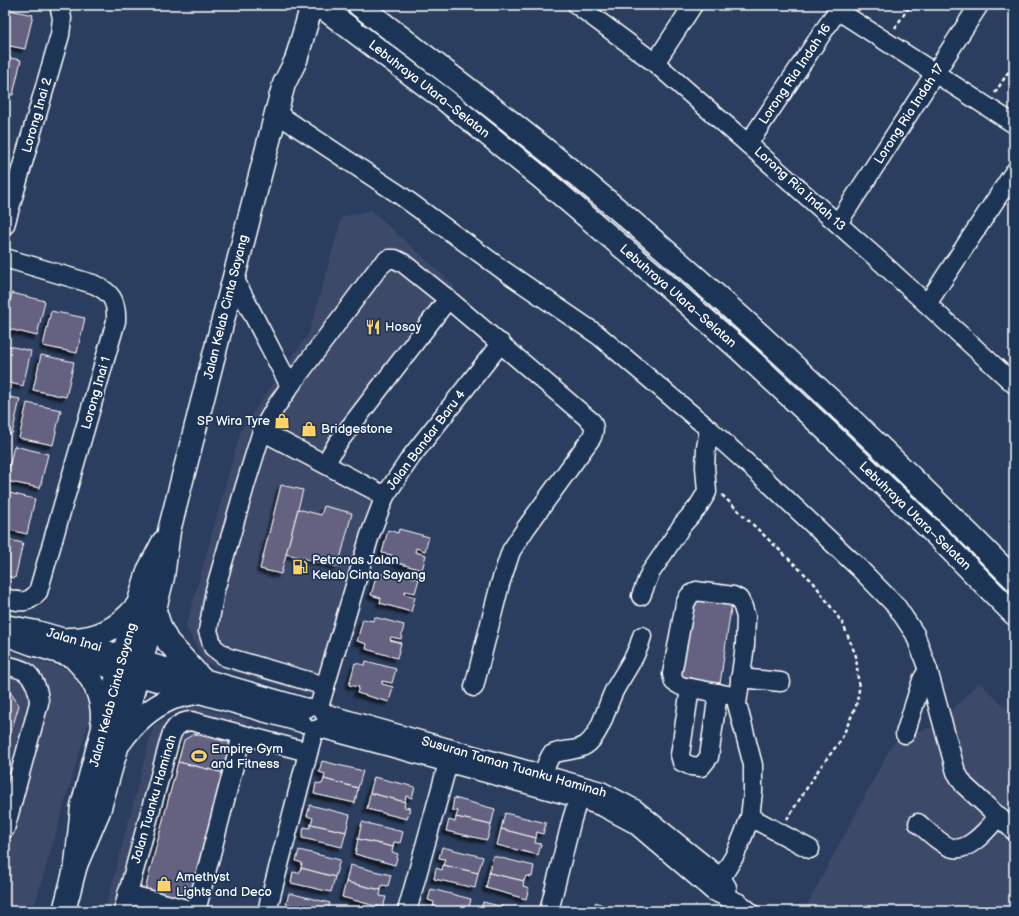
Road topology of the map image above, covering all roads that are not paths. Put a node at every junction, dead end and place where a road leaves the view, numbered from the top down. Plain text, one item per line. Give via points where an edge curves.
1 (58, 5) edge
2 (297, 5) edge
3 (312, 5) edge
4 (319, 5) edge
5 (359, 5) edge
6 (577, 5) edge
7 (693, 5) edge
8 (979, 5) edge
9 (839, 8) edge
10 (655, 63) junction
11 (935, 73) junction
12 (284, 84) junction
13 (276, 113) junction
14 (1014, 124) edge
15 (748, 144) junction
16 (1014, 172) edge
17 (838, 223) junction
18 (5, 225) edge
19 (5, 258) edge
20 (234, 278) junction
21 (448, 298) junction
22 (927, 304) junction
23 (501, 343) junction
24 (1014, 384) edge
25 (290, 386) junction
26 (710, 429) junction
27 (262, 431) junction
28 (325, 464) junction
29 (385, 496) junction
30 (1014, 578) edge
31 (641, 596) dead end
32 (5, 598) edge
33 (146, 609) junction
34 (1014, 614) edge
35 (5, 624) edge
36 (5, 636) edge
37 (642, 636) dead end
38 (68, 639) junction
39 (75, 659) junction
40 (5, 665) edge
41 (130, 666) junction
42 (928, 670) junction
43 (740, 678) junction
44 (781, 682) dead end
45 (197, 685) junction
46 (325, 686) junction
47 (474, 687) dead end
48 (690, 688) junction
49 (718, 693) junction
50 (738, 697) junction
51 (314, 718) junction
52 (242, 734) junction
53 (905, 734) dead end
54 (108, 745) junction
55 (308, 752) junction
56 (450, 756) junction
57 (543, 774) junction
58 (580, 791) junction
59 (999, 816) junction
60 (750, 817) junction
61 (918, 823) dead end
62 (5, 829) edge
63 (1014, 831) edge
64 (810, 850) dead end
65 (717, 884) junction
66 (125, 903) edge
67 (741, 908) edge
68 (64, 911) edge
69 (195, 911) edge
70 (267, 911) edge
71 (407, 911) edge
72 (549, 911) edge

1 - 18 street, Lorong Inai 2 via 62,18 60,35
2 - 12 main road, Jalan Kelab Cinta Sayang via 285,58
3 - 12 main road, Jalan Kelab Cinta Sayang via 296,60
4 - 34 main road, Lebuhraya Utara–Selatan via 445,100 539,176 739,349 935,534
5 - 30 main road, Lebuhraya Utara–Selatan via 556,158 680,263 842,410
6 - 10 street, Lorong Ria Indah 13
7 - 10 street
8 - 11 street, Lorong Ria Indah 17
9 - 11 street
9 - 15 street, Lorong Ria Indah 16
10 - 15 street, Lorong Ria Indah 13
11 - 14 street
11 - 17 street, Lorong Ria Indah 17
12 - 13 main road, Jalan Kelab Cinta Sayang
13 - 20 main road, Jalan Kelab Cinta Sayang
13 - 26 street via 400,195 598,335
15 - 17 street, Lorong Ria Indah 13
16 - 22 street
17 - 22 street, Lorong Ria Indah 13
19 - 32 street, Lorong Inai 1 via 93,284 112,298 117,309 116,321 42,582 38,592 24,602
20 - 25 street
20 - 33 main road, Jalan Kelab Cinta Sayang via 169,531 164,577
21 - 23 street
21 - 25 street via 403,263 388,259 379,267
21 - 28 street via 337,444
22 - 24 street, Lorong Ria Indah 13
23 - 29 street, Jalan Bandar Baru 4 via 411,457
23 - 47 street via 592,422 595,431 511,551
25 - 27 street
26 - 31 street via 705,461 707,492 650,574
26 - 42 street via 769,482 897,607 915,634
27 - 28 street
27 - 46 street via 215,590 209,638 213,647 226,657
28 - 29 street
29 - 46 street, Jalan Bandar Baru 4 via 370,535
33 - 38 main road via 128,617 107,632 88,638
33 - 41 main road, Jalan Kelab Cinta Sayang
33 - 45 main road
35 - 38 street, Jalan Inai
36 - 39 street, Jalan Inai
37 - 57 street via 638,649 615,690 594,736 586,745 551,755
38 - 41 street, Jalan Inai
39 - 41 street, Jalan Inai
39 - 54 main road via 92,679 97,690 101,703 102,730
40 - 62 street via 26,672 37,688 40,703
41 - 45 street, Susuran Taman Tuanku Haminah
41 - 54 main road, Jalan Kelab Cinta Sayang
42 - 53 street via 922,680
42 - 59 street via 956,772 964,785
43 - 44 street
43 - 48 street via 745,645 744,607 739,599 733,596 696,591 689,596 685,604 672,674 674,682
43 - 50 street
45 - 51 street, Susuran Taman Tuanku Haminah
45 - 54 main road via 150,711
46 - 51 street, Jalan Bandar Baru 4
48 - 49 street
48 - 49 street via 680,755 682,762 691,766 701,767 709,757
49 - 50 street
50 - 60 street via 737,704 753,765 754,792
51 - 55 street, Jalan Bandar Baru 4
51 - 56 street, Susuran Taman Tuanku Haminah
52 - 55 street, Jalan Tuanku Haminah
52 - 66 street, Jalan Tuanku Haminah via 191,721 184,721 172,731
52 - 69 street
54 - 68 main road, Jalan Kelab Cinta Sayang via 82,806 76,866
55 - 70 street, Jalan Bandar Baru 4
56 - 57 street, Susuran Taman Tuanku Haminah
56 - 58 street, Susuran Taman Tuanku Haminah
56 - 71 street
57 - 58 street, Susuran Taman Tuanku Haminah
58 - 65 street, Susuran Taman Tuanku Haminah via 601,790 635,809
58 - 72 street
59 - 61 street via 978,838 964,848 953,848 945,844
59 - 63 street
60 - 64 street
60 - 65 street via 734,857
65 - 67 street, Susuran Taman Tuanku Haminah
66 - 69 street

